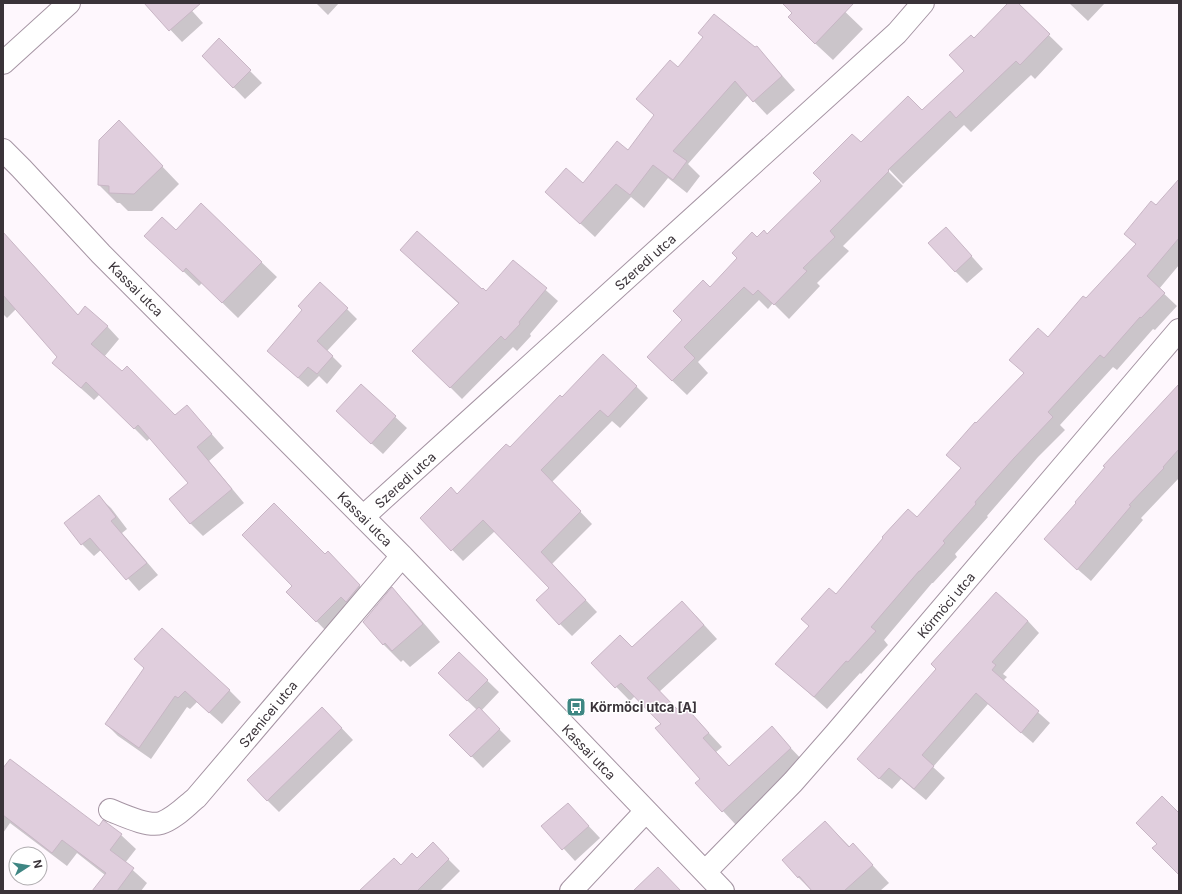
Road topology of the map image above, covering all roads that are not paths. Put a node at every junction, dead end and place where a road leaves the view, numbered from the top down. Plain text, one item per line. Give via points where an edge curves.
1 (69, 3) edge
2 (923, 3) edge
3 (3, 62) edge
4 (3, 150) edge
5 (1179, 330) edge
6 (363, 517) junction
7 (402, 556) junction
8 (110, 810) dead end
9 (646, 811) junction
10 (704, 872) junction
11 (571, 891) edge
12 (723, 891) edge

1 - 3 street
2 - 6 street, Szeredi utca via 896,33
4 - 6 street, Kassai utca via 102,254
5 - 10 street, Körmöci utca via 836,733 793,782
6 - 7 street, Kassai utca
7 - 8 street, Szenicei utca via 196,798 160,823 140,822
7 - 9 street, Kassai utca
9 - 10 street, Kassai utca
9 - 11 street
10 - 12 street, Kassai utca

